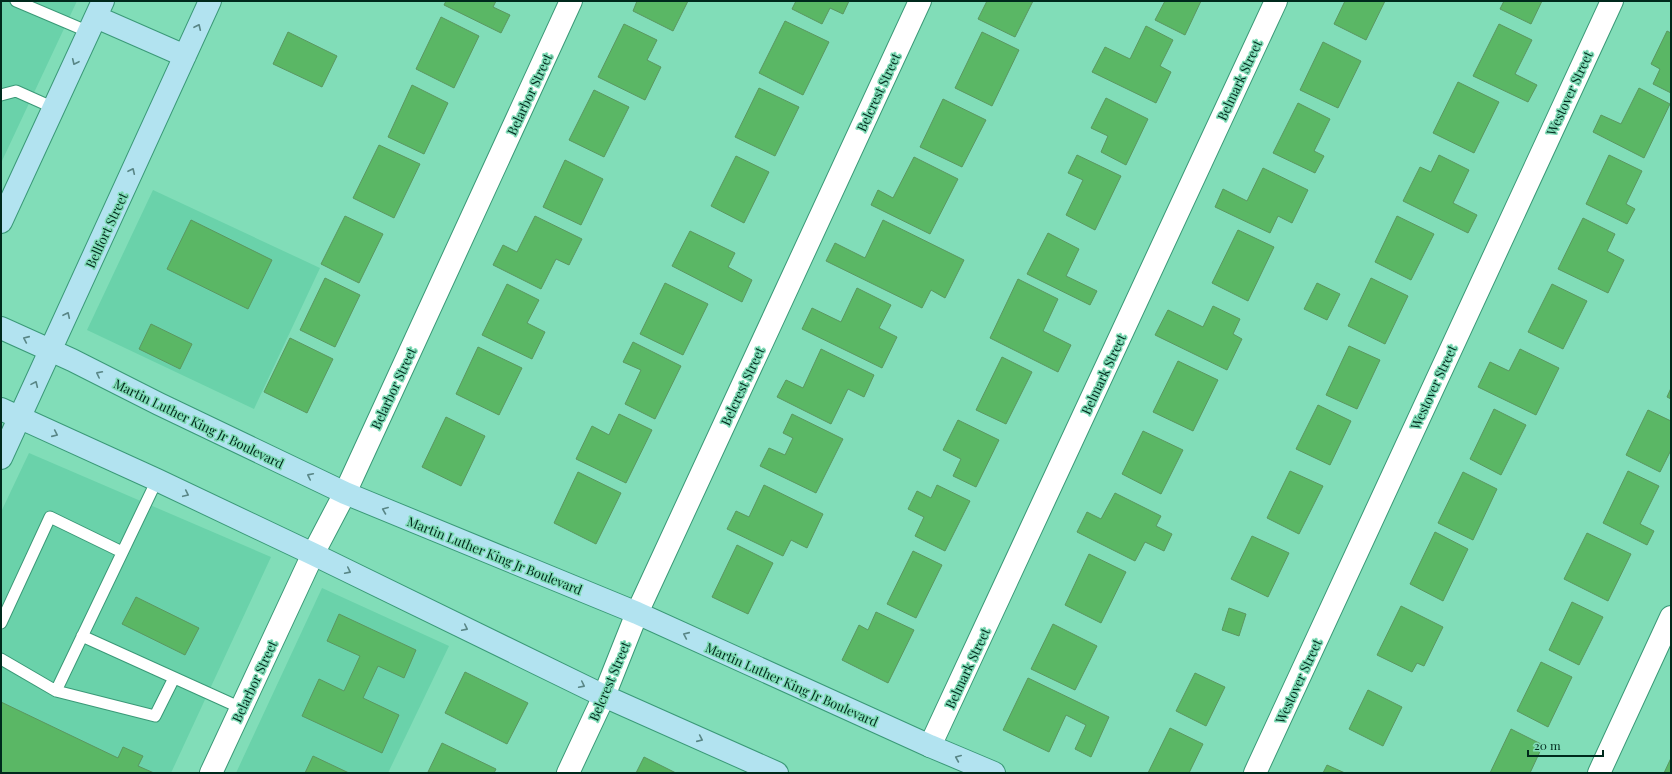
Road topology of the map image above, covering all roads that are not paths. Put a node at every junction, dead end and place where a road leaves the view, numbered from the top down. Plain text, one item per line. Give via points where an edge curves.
1 (16, 1) edge
2 (210, 1) edge
3 (571, 1) edge
4 (920, 1) edge
5 (1276, 1) edge
6 (1612, 1) edge
7 (96, 17) edge
8 (185, 56) junction
9 (1, 95) edge
10 (54, 108) junction
11 (3, 213) edge
12 (1, 328) edge
13 (51, 350) junction
14 (10, 414) edge
15 (1, 458) edge
16 (156, 480) junction
17 (345, 493) junction
18 (122, 552) junction
19 (313, 554) junction
20 (637, 613) junction
21 (1671, 617) edge
22 (1, 623) edge
23 (82, 636) junction
24 (1, 659) edge
25 (174, 678) junction
26 (56, 690) junction
27 (604, 696) junction
28 (241, 708) junction
29 (930, 746) junction
30 (211, 773) edge
31 (568, 773) edge
32 (776, 773) edge
33 (994, 773) edge
34 (1255, 773) edge
35 (1599, 773) edge

1 - 7 lane
8 -> 2 main road, Bellfort Street
3 - 17 street, Belarbor Street
4 - 20 street, Belcrest Street
5 - 29 street, Belmark Street
6 - 34 street, Westover Street
7 - 8 main road
7 -> 10 main road
13 -> 8 main road, Bellfort Street
9 - 10 lane via 16,91
10 - 11 main road
13 -> 12 main road, Martin Luther King Jr Boulevard
14 -> 13 main road, Bellfort Street
17 -> 13 main road, Martin Luther King Jr Boulevard
14 - 15 main road, Bellfort Street
14 -> 16 main road
16 - 18 lane
16 -> 19 main road
17 - 19 street, Belarbor Street
20 -> 17 main road, Martin Luther King Jr Boulevard
18 - 22 lane via 50,517
18 - 23 lane
19 -> 27 main road
19 - 28 street, Belarbor Street
20 - 27 street, Belcrest Street
29 -> 20 main road, Martin Luther King Jr Boulevard
21 - 35 street
23 - 25 lane
23 - 26 lane
24 - 26 lane
25 - 26 lane via 155,716
25 - 28 lane
27 - 31 street, Belcrest Street
27 -> 32 main road
28 - 30 street, Belarbor Street
33 -> 29 main road, Martin Luther King Jr Boulevard

